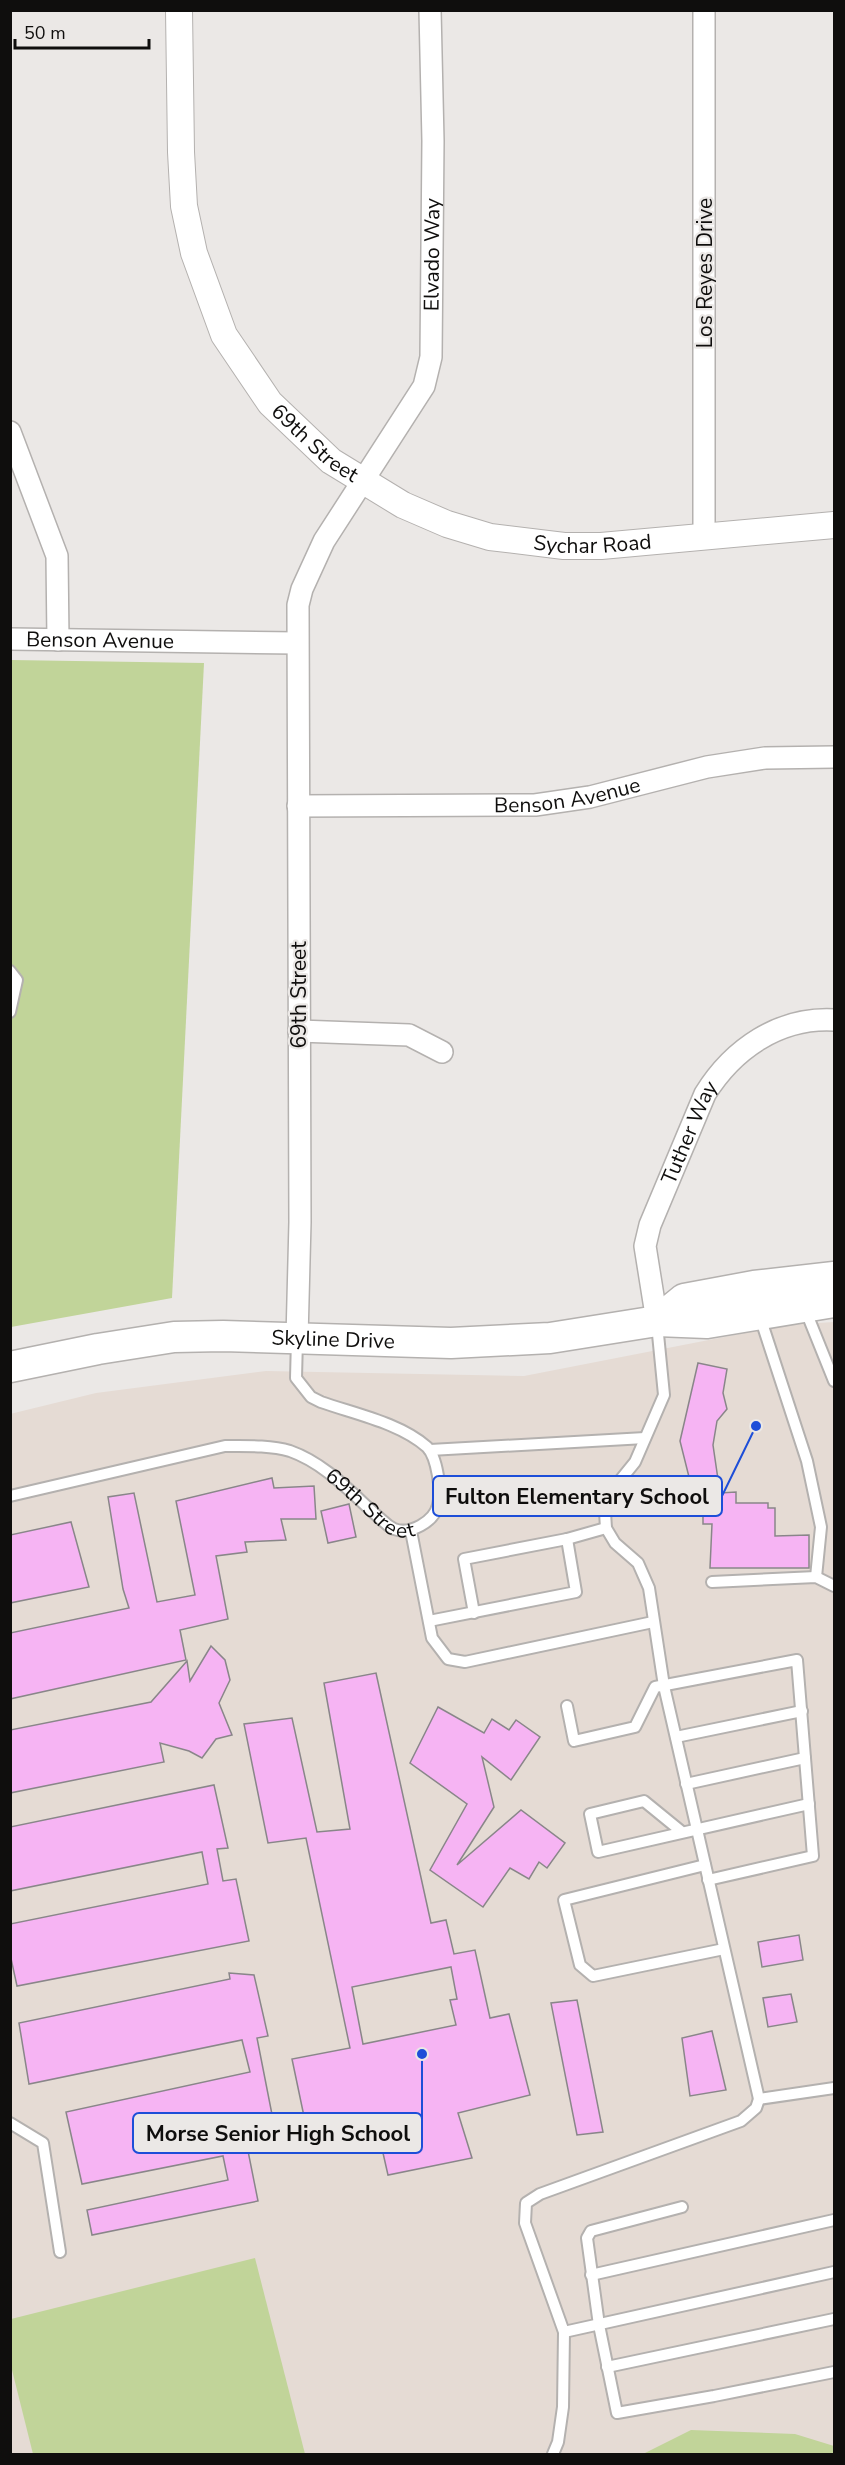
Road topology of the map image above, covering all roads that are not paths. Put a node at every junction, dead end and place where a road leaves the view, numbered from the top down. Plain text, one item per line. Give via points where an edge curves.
1 (179, 10) edge
2 (430, 10) edge
3 (704, 10) edge
4 (10, 432) edge
5 (364, 482) junction
6 (834, 525) edge
7 (704, 536) junction
8 (10, 639) edge
9 (58, 640) junction
10 (297, 643) junction
11 (834, 757) edge
12 (297, 806) junction
13 (10, 970) edge
14 (10, 1012) edge
15 (834, 1020) edge
16 (299, 1031) junction
17 (442, 1052) dead end
18 (834, 1277) edge
19 (834, 1302) edge
20 (804, 1307) junction
21 (759, 1314) junction
22 (657, 1321) junction
23 (297, 1338) junction
24 (830, 1354) edge
25 (10, 1367) edge
26 (834, 1381) edge
27 (645, 1438) junction
28 (430, 1450) junction
29 (10, 1496) edge
30 (606, 1528) junction
31 (411, 1531) junction
32 (567, 1539) junction
33 (816, 1577) junction
34 (712, 1582) dead end
35 (834, 1586) edge
36 (474, 1613) junction
37 (429, 1621) junction
38 (653, 1622) junction
39 (664, 1686) junction
40 (567, 1706) dead end
41 (802, 1711) junction
42 (676, 1737) junction
43 (805, 1758) junction
44 (686, 1784) junction
45 (809, 1804) junction
46 (697, 1828) junction
47 (682, 1832) junction
48 (705, 1865) junction
49 (708, 1880) junction
50 (724, 1949) junction
51 (834, 2088) edge
52 (759, 2099) junction
53 (10, 2123) edge
54 (682, 2207) dead end
55 (834, 2220) edge
56 (60, 2252) dead end
57 (834, 2272) edge
58 (591, 2275) junction
59 (834, 2319) edge
60 (599, 2325) junction
61 (564, 2332) junction
62 (607, 2367) junction
63 (834, 2372) edge
64 (554, 2454) edge

1 - 5 street, 69th Street via 184,206 194,253 224,335 270,402 331,461
2 - 5 street, Elvado Way via 431,357 424,386
3 - 7 street, Los Reyes Drive
4 - 9 street via 57,556
5 - 7 street, Sychar Road via 403,505 490,537 601,546
5 - 10 street, 69th Street via 324,541 302,589
6 - 7 street, Sychar Road
8 - 9 street, Benson Avenue
9 - 10 street, Benson Avenue
10 - 12 street, 69th Street
11 - 12 street, Benson Avenue via 765,758 707,767 590,797 535,805
12 - 16 street, 69th Street
13 - 14 lane via 17,980
15 - 22 street, Tuther Way via 801,1023 769,1033 724,1067 705,1094 650,1225 645,1246
16 - 17 street via 410,1035
16 - 23 street, 69th Street
18 - 22 main road via 684,1299
19 - 20 main road, Skyline Drive
20 - 21 main road, Skyline Drive
20 - 24 lane
21 - 22 main road, Skyline Drive via 707,1323
21 - 33 lane via 807,1461 821,1527
22 - 23 main road, Skyline Drive via 550,1338 451,1343
22 - 27 lane via 664,1395
23 - 25 main road, Skyline Drive via 155,1339
23 - 28 lane, 69th Street via 296,1378 311,1397 403,1431
24 - 26 lane
27 - 28 lane
27 - 30 lane via 635,1462 609,1494
28 - 31 lane, 69th Street via 438,1472 438,1506 428,1520
29 - 31 lane, 69th Street via 225,1446 257,1446 289,1451 319,1465 382,1521 394,1529
30 - 32 lane
30 - 38 lane via 644,1574
31 - 37 lane
32 - 36 lane via 576,1592
32 - 36 lane via 464,1559
33 - 34 lane
33 - 35 lane
36 - 37 lane
37 - 38 lane via 432,1638 448,1659 465,1662
38 - 39 lane
39 - 40 lane via 655,1687 635,1727 574,1741
39 - 41 lane via 797,1660
39 - 42 lane
41 - 42 lane
41 - 43 lane
42 - 44 lane
43 - 44 lane
43 - 45 lane
44 - 46 lane
45 - 46 lane
45 - 49 lane via 813,1856
46 - 47 lane
46 - 48 lane
47 - 47 lane via 644,1801 590,1814 598,1852
48 - 49 lane
48 - 50 lane via 564,1900 568,1924 580,1965 593,1976
49 - 50 lane
50 - 52 lane
51 - 52 lane
52 - 61 lane via 756,2108 741,2121 540,2194 526,2203 525,2223
53 - 56 lane via 43,2143
54 - 58 lane via 591,2231 587,2238
55 - 58 lane
57 - 60 lane
58 - 60 lane
59 - 62 lane
60 - 61 lane
60 - 62 lane
61 - 64 lane via 563,2407
62 - 63 lane via 617,2413

